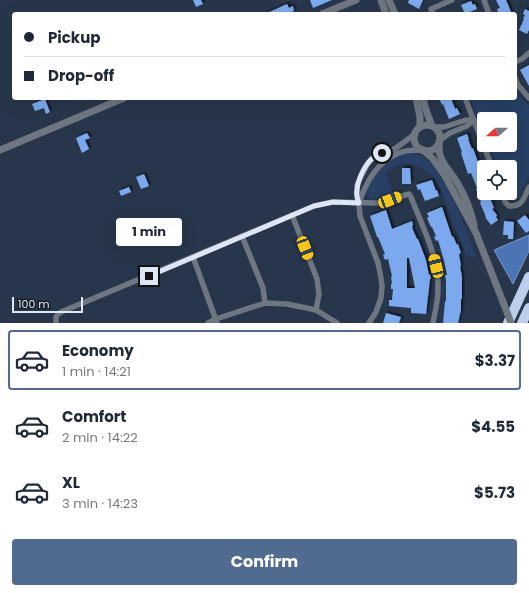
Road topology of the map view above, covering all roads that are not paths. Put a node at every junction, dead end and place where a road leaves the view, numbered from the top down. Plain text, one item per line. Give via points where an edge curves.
1 (356, 0) edge
2 (381, 0) edge
3 (389, 0) edge
4 (452, 0) edge
5 (484, 0) edge
6 (327, 12) edge
7 (385, 12) edge
8 (394, 12) edge
9 (432, 12) edge
10 (489, 12) edge
11 (529, 53) edge
12 (517, 61) edge
13 (517, 83) edge
14 (529, 98) edge
15 (119, 100) edge
16 (416, 100) edge
17 (424, 100) edge
18 (466, 100) edge
19 (474, 120) junction
20 (433, 126) junction
21 (420, 127) junction
22 (415, 134) junction
23 (439, 141) junction
24 (0, 150) edge
25 (422, 150) junction
26 (489, 160) edge
27 (529, 187) edge
28 (504, 200) edge
29 (359, 203) junction
30 (292, 215) junction
31 (476, 233) junction
32 (242, 236) junction
33 (192, 257) junction
34 (529, 277) edge
35 (265, 303) junction
36 (529, 308) edge
37 (316, 310) junction
38 (56, 320) edge
39 (216, 321) edge
40 (208, 323) edge
41 (337, 323) edge
42 (370, 323) edge
43 (433, 323) edge
44 (508, 323) edge
45 (511, 323) edge
46 (522, 323) edge

1 - 6 street
2 - 7 street
3 - 8 street
4 - 9 street
5 - 10 street
11 - 12 street
13 - 14 street
15 - 24 street
16 - 21 street
17 - 20 street
18 - 19 street
19 - 20 street via 444,127
19 - 23 street
19 - 26 street
20 - 21 street
20 - 23 street via 439,133
21 - 22 street
22 - 25 street via 414,141
22 - 29 street via 396,148 372,158 358,185
23 - 25 street via 432,150
23 - 31 street via 443,160 464,195
25 - 29 street via 403,152 387,160 372,176
25 - 31 street via 434,159
27 - 28 street via 518,205 509,206
29 - 30 street via 327,202
29 - 42 street via 360,216 378,263 382,286 381,298
29 - 43 street via 378,203 409,194 411,197 436,266 438,298
30 - 32 street
30 - 37 street via 317,279 319,294
31 - 45 street, bridge
32 - 33 street
32 - 35 street via 262,288
33 - 38 street via 61,312
33 - 39 street
34 - 44 highway
35 - 37 street via 287,304
35 - 39 street
36 - 46 highway
37 - 41 street
39 - 40 street

